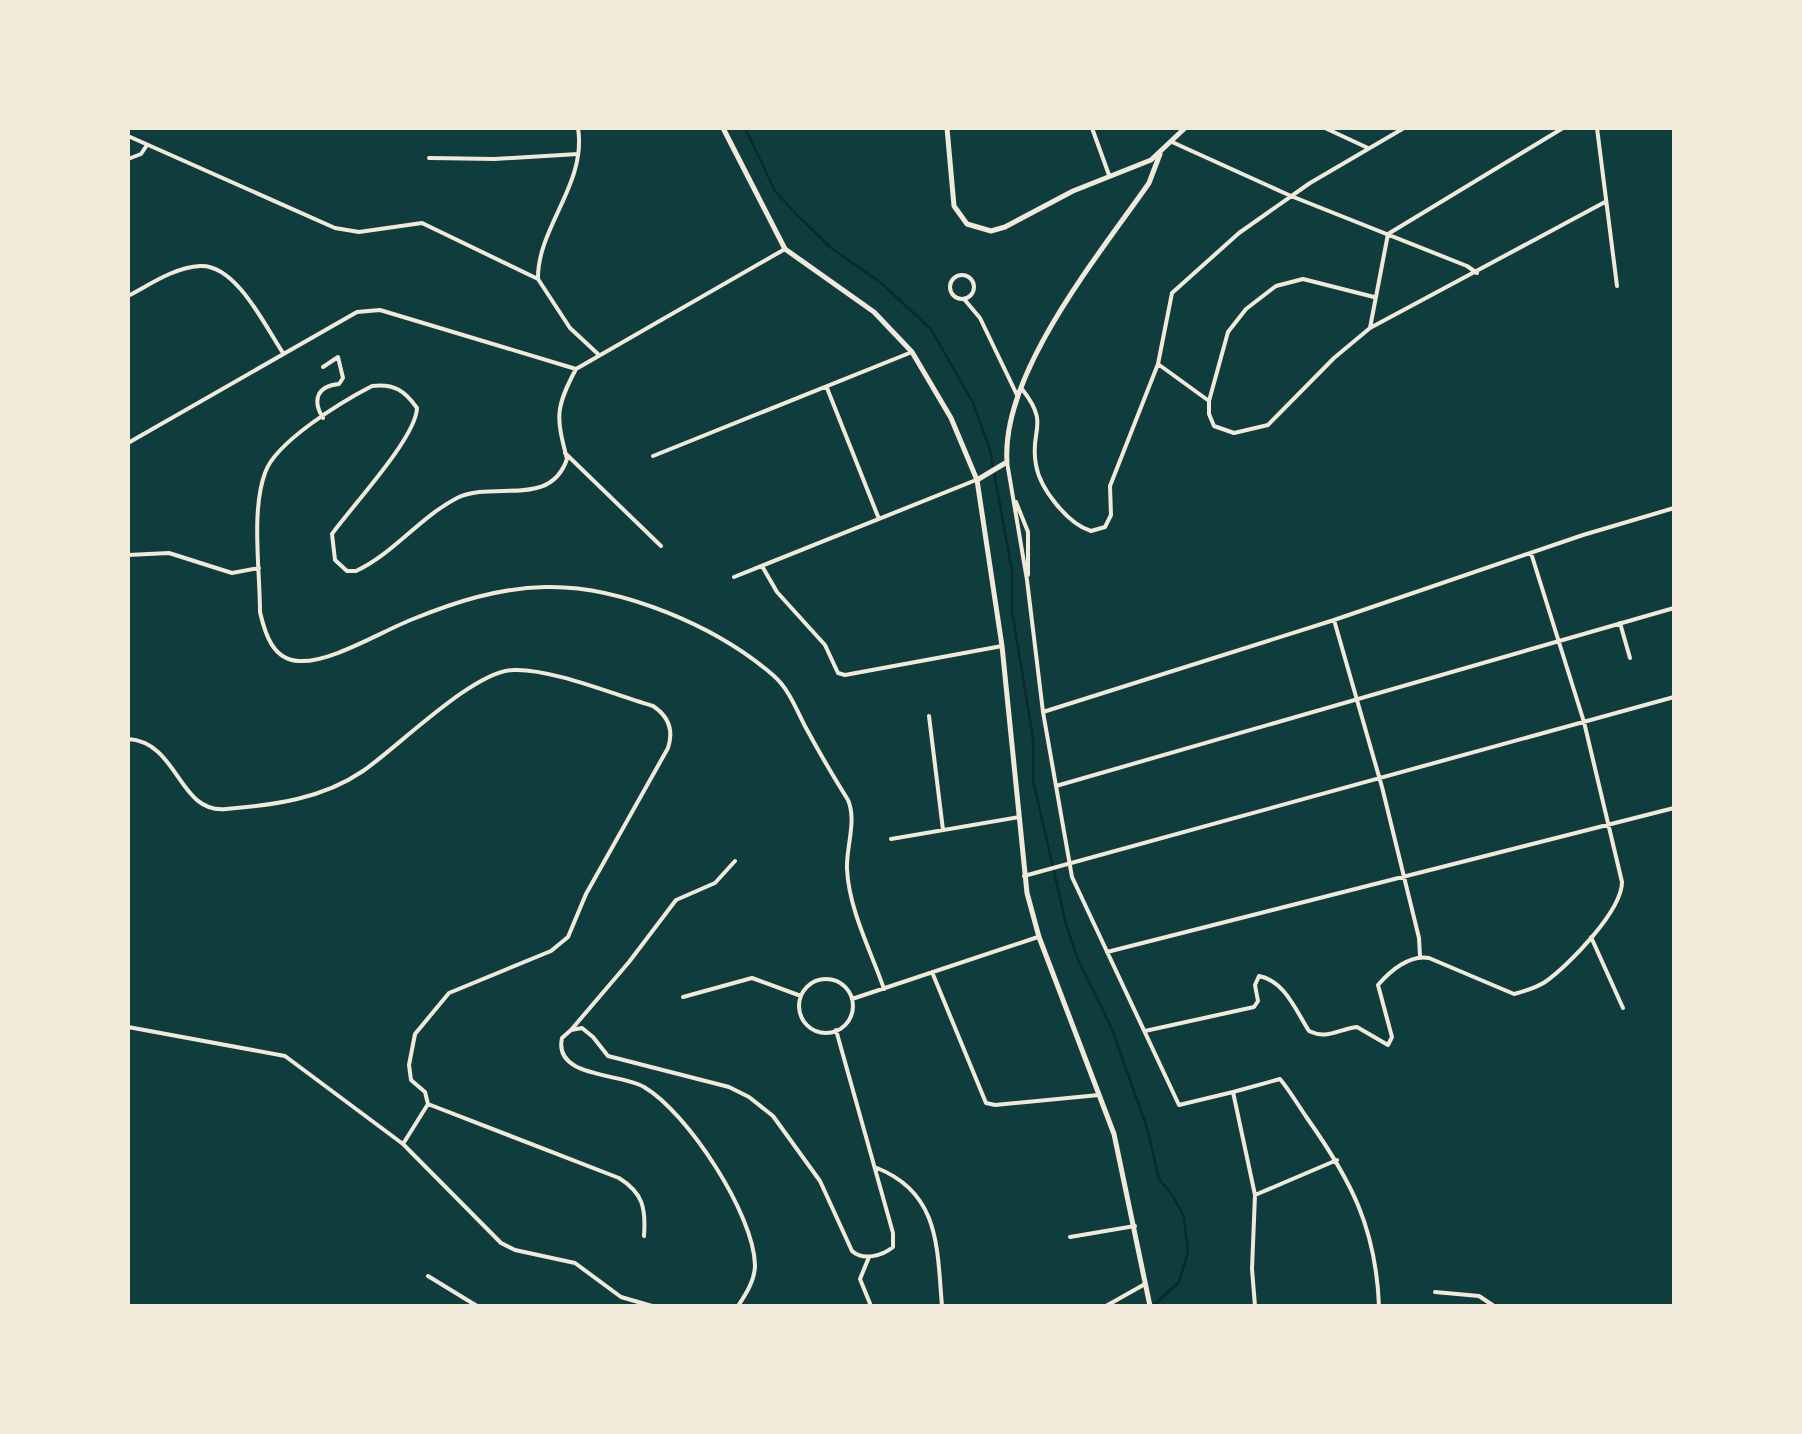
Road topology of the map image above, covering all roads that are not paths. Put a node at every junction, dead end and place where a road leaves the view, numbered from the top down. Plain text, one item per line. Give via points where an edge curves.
1 (578, 128) edge
2 (723, 128) edge
3 (947, 128) edge
4 (1092, 128) edge
5 (1185, 128) edge
6 (1324, 128) edge
7 (1404, 128) edge
8 (1563, 128) edge
9 (1598, 128) edge
10 (128, 136) edge
11 (1172, 142) junction
12 (147, 145) junction
13 (1368, 148) junction
14 (578, 154) junction
15 (1160, 154) junction
16 (429, 158) dead end
17 (128, 159) edge
18 (1109, 175) junction
19 (1291, 196) junction
20 (1606, 202) junction
21 (1388, 234) junction
22 (785, 249) junction
23 (1477, 273) junction
24 (538, 279) junction
25 (1618, 286) dead end
26 (128, 296) edge
27 (1375, 297) junction
28 (964, 299) junction
29 (1370, 328) junction
30 (912, 352) junction
31 (282, 353) junction
32 (598, 354) junction
33 (1158, 364) junction
34 (323, 367) dead end
35 (576, 369) junction
36 (827, 388) junction
37 (1022, 389) junction
38 (1019, 399) junction
39 (1209, 401) junction
40 (323, 418) junction
41 (128, 443) edge
42 (565, 453) junction
43 (653, 456) dead end
44 (1004, 464) junction
45 (978, 480) junction
46 (1014, 498) junction
47 (1674, 508) edge
48 (879, 518) junction
49 (662, 546) dead end
50 (1530, 553) junction
51 (128, 555) edge
52 (762, 566) junction
53 (260, 568) junction
54 (734, 577) dead end
55 (1027, 580) junction
56 (1674, 608) edge
57 (1334, 620) junction
58 (1620, 623) junction
59 (1558, 640) junction
60 (1002, 646) junction
61 (1630, 658) dead end
62 (1674, 697) edge
63 (1357, 700) junction
64 (1043, 712) junction
65 (929, 716) dead end
66 (1584, 722) junction
67 (128, 739) edge
68 (1379, 778) junction
69 (1056, 786) junction
70 (1674, 808) edge
71 (1019, 817) junction
72 (1608, 824) junction
73 (943, 830) junction
74 (892, 839) dead end
75 (735, 860) dead end
76 (1066, 865) junction
77 (1024, 876) junction
78 (1404, 876) junction
79 (1039, 937) junction
80 (1591, 937) junction
81 (1106, 952) junction
82 (1420, 956) junction
83 (932, 972) junction
84 (884, 989) junction
85 (801, 996) junction
86 (683, 997) dead end
87 (852, 998) junction
88 (1623, 1008) dead end
89 (128, 1027) edge
90 (570, 1030) junction
91 (836, 1030) junction
92 (1145, 1031) junction
93 (1233, 1092) junction
94 (1100, 1095) junction
95 (428, 1104) junction
96 (403, 1144) junction
97 (1336, 1160) junction
98 (876, 1167) junction
99 (1255, 1196) junction
100 (1135, 1226) junction
101 (644, 1236) dead end
102 (1070, 1237) dead end
103 (869, 1257) junction
104 (428, 1276) dead end
105 (1146, 1283) junction
106 (1435, 1292) dead end
107 (477, 1306) edge
108 (652, 1306) edge
109 (738, 1306) edge
110 (871, 1306) edge
111 (942, 1306) edge
112 (1106, 1306) edge
113 (1150, 1306) edge
114 (1255, 1306) edge
115 (1379, 1306) edge
116 (1494, 1306) edge

1 - 14 street
2 - 22 main road
3 - 18 main road via 954,206 977,230 1005,227
4 - 18 street
5 - 11 main road
6 - 13 street
7 - 13 street
8 - 21 street
9 - 20 street
10 - 12 street
11 - 15 main road
11 - 19 street
12 - 17 street
12 - 24 street via 335,228 359,232 422,223
13 - 19 street
14 - 16 street
14 - 24 street
15 - 18 main road
15 - 37 main road via 1149,183 1042,338
19 - 21 street
19 - 33 street via 1172,294
20 - 23 street
20 - 25 street
21 - 23 street
21 - 27 street
22 - 30 main road via 874,312
22 - 32 street
23 - 29 street
24 - 32 street via 570,328
26 - 31 street via 183,270 216,268 241,290
27 - 29 street
27 - 39 street via 1302,280 1276,286 1228,332
28 - 28 street via 950,288 954,278 973,284
28 - 38 street
29 - 39 street via 1268,425 1234,434 1221,430 1210,421
30 - 36 street
30 - 45 main road
31 - 35 street via 357,312 380,310
31 - 41 street
32 - 35 street
33 - 37 street via 1110,486 1110,521 1091,532 1073,522 1038,474 1040,420
33 - 39 street
34 - 40 street via 338,357 343,378 318,392
35 - 42 street via 558,405
36 - 43 street
36 - 48 street
37 - 38 main road
38 - 44 main road
40 - 42 street via 385,384 417,408 389,463 332,534 335,560 347,572 363,568 466,494 550,484 564,467
40 - 53 street via 286,444 264,472
42 - 49 street
44 - 45 main road
44 - 46 street
45 - 48 street
45 - 60 main road
46 - 55 street
46 - 55 street via 1028,532
47 - 50 street
48 - 52 street
50 - 57 street
50 - 59 street
51 - 53 street via 169,553 232,573
52 - 54 street
52 - 60 street via 776,592 825,644 838,674
53 - 84 street via 264,632 272,646 296,661 325,656 451,604 546,587 634,602 704,627 781,683 848,800 850,888
55 - 64 street
56 - 58 street
57 - 63 street
57 - 64 street
58 - 59 street
58 - 61 street
59 - 63 street
59 - 66 street
60 - 71 main road
62 - 66 street
63 - 68 street
63 - 69 street
64 - 69 street
65 - 73 street
66 - 68 street
66 - 72 street
67 - 95 street via 162,753 197,801 221,810 330,789 500,672 534,672 664,712 672,736 668,748 568,936 551,951 449,993 415,1034 411,1080
68 - 76 street
68 - 78 street
69 - 76 street
70 - 72 street
71 - 73 street
71 - 77 main road
72 - 78 street
72 - 80 street via 1622,893
73 - 74 street
75 - 90 street via 715,883 676,900
76 - 77 street
76 - 81 street
77 - 79 main road
78 - 81 street
78 - 82 street
79 - 83 street
79 - 94 main road
80 - 82 street via 1548,980 1514,994
80 - 88 street
81 - 92 street
82 - 92 street via 1378,984 1392,1038 1388,1045 1358,1027 1316,1035 1278,986 1259,976 1254,1007
83 - 84 street
83 - 94 street via 986,1103
84 - 87 street
85 - 86 street via 752,978
85 - 87 street via 826,979 842,984
85 - 91 street via 801,1014 811,1028
87 - 91 street via 848,1020
89 - 96 street via 285,1056
90 - 103 street via 588,1032 608,1056 749,1097 786,1130 852,1251
90 - 109 street via 560,1046 566,1060 635,1082 667,1103 730,1190 751,1234 755,1269
91 - 98 street
92 - 93 street via 1179,1105
93 - 97 street via 1280,1079
93 - 99 street
94 - 100 main road
95 - 96 street
95 - 101 street via 632,1186 643,1202
96 - 108 street via 501,1243 575,1263 620,1297
97 - 99 street
97 - 115 street via 1374,1253
98 - 103 street via 894,1244
98 - 111 street via 904,1181 925,1206
99 - 114 street
100 - 102 street
100 - 105 main road
103 - 110 street via 860,1279
104 - 107 street
105 - 112 street
105 - 113 main road
106 - 116 street via 1479,1296

